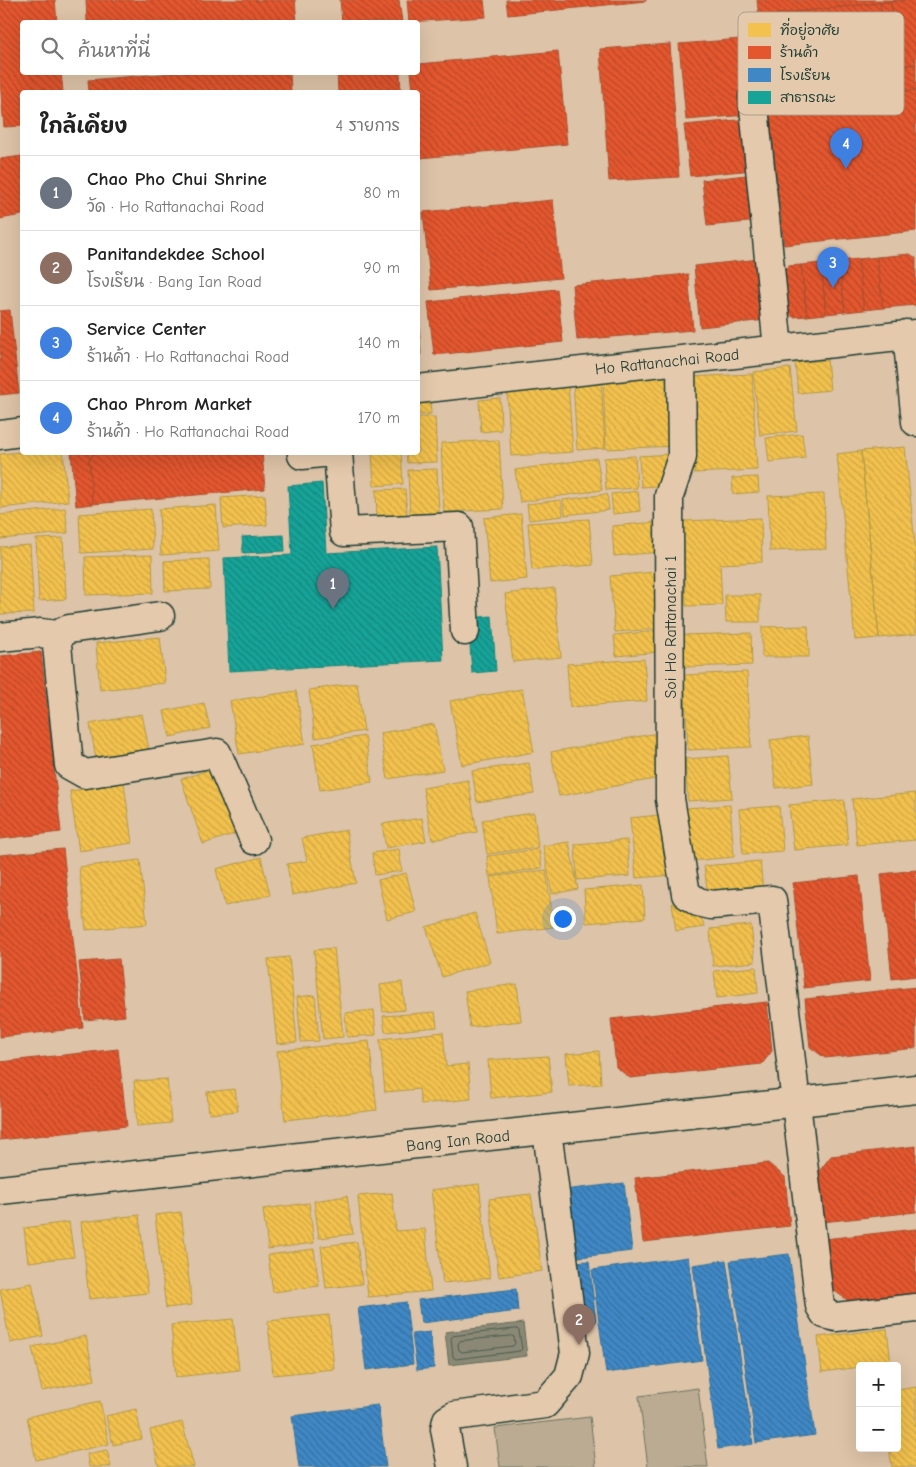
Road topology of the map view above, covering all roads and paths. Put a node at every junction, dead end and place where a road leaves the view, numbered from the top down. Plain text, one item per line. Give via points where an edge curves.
1 (755, 115) edge
2 (912, 334) edge
3 (778, 349) junction
4 (681, 360) junction
5 (420, 389) edge
6 (916, 422) edge
7 (20, 432) edge
8 (0, 435) edge
9 (338, 455) edge
10 (160, 616) dead end
11 (465, 631) dead end
12 (56, 635) junction
13 (0, 637) edge
14 (254, 840) dead end
15 (916, 1089) edge
16 (796, 1102) junction
17 (547, 1130) junction
18 (0, 1190) edge
19 (916, 1308) edge
20 (452, 1467) edge

1 - 3 street
2 - 3 street, Ho Rattanachai Road
2 - 6 street
3 - 4 street, Ho Rattanachai Road
4 - 5 street, Ho Rattanachai Road
4 - 16 street, Soi Ho Rattanachai 1 via 682,457 669,496 670,799 686,894 711,905 772,900
7 - 8 street
9 - 11 street via 344,532 459,527
10 - 12 street via 69,629
12 - 13 street via 41,633
12 - 14 street via 69,765 85,774 217,752
15 - 16 street, Bang Ian Road
16 - 17 street, Bang Ian Road
16 - 19 street via 820,1306 825,1314 836,1317
17 - 18 street, Bang Ian Road
17 - 20 street via 574,1353 569,1376 545,1404 454,1416 447,1420 445,1429

